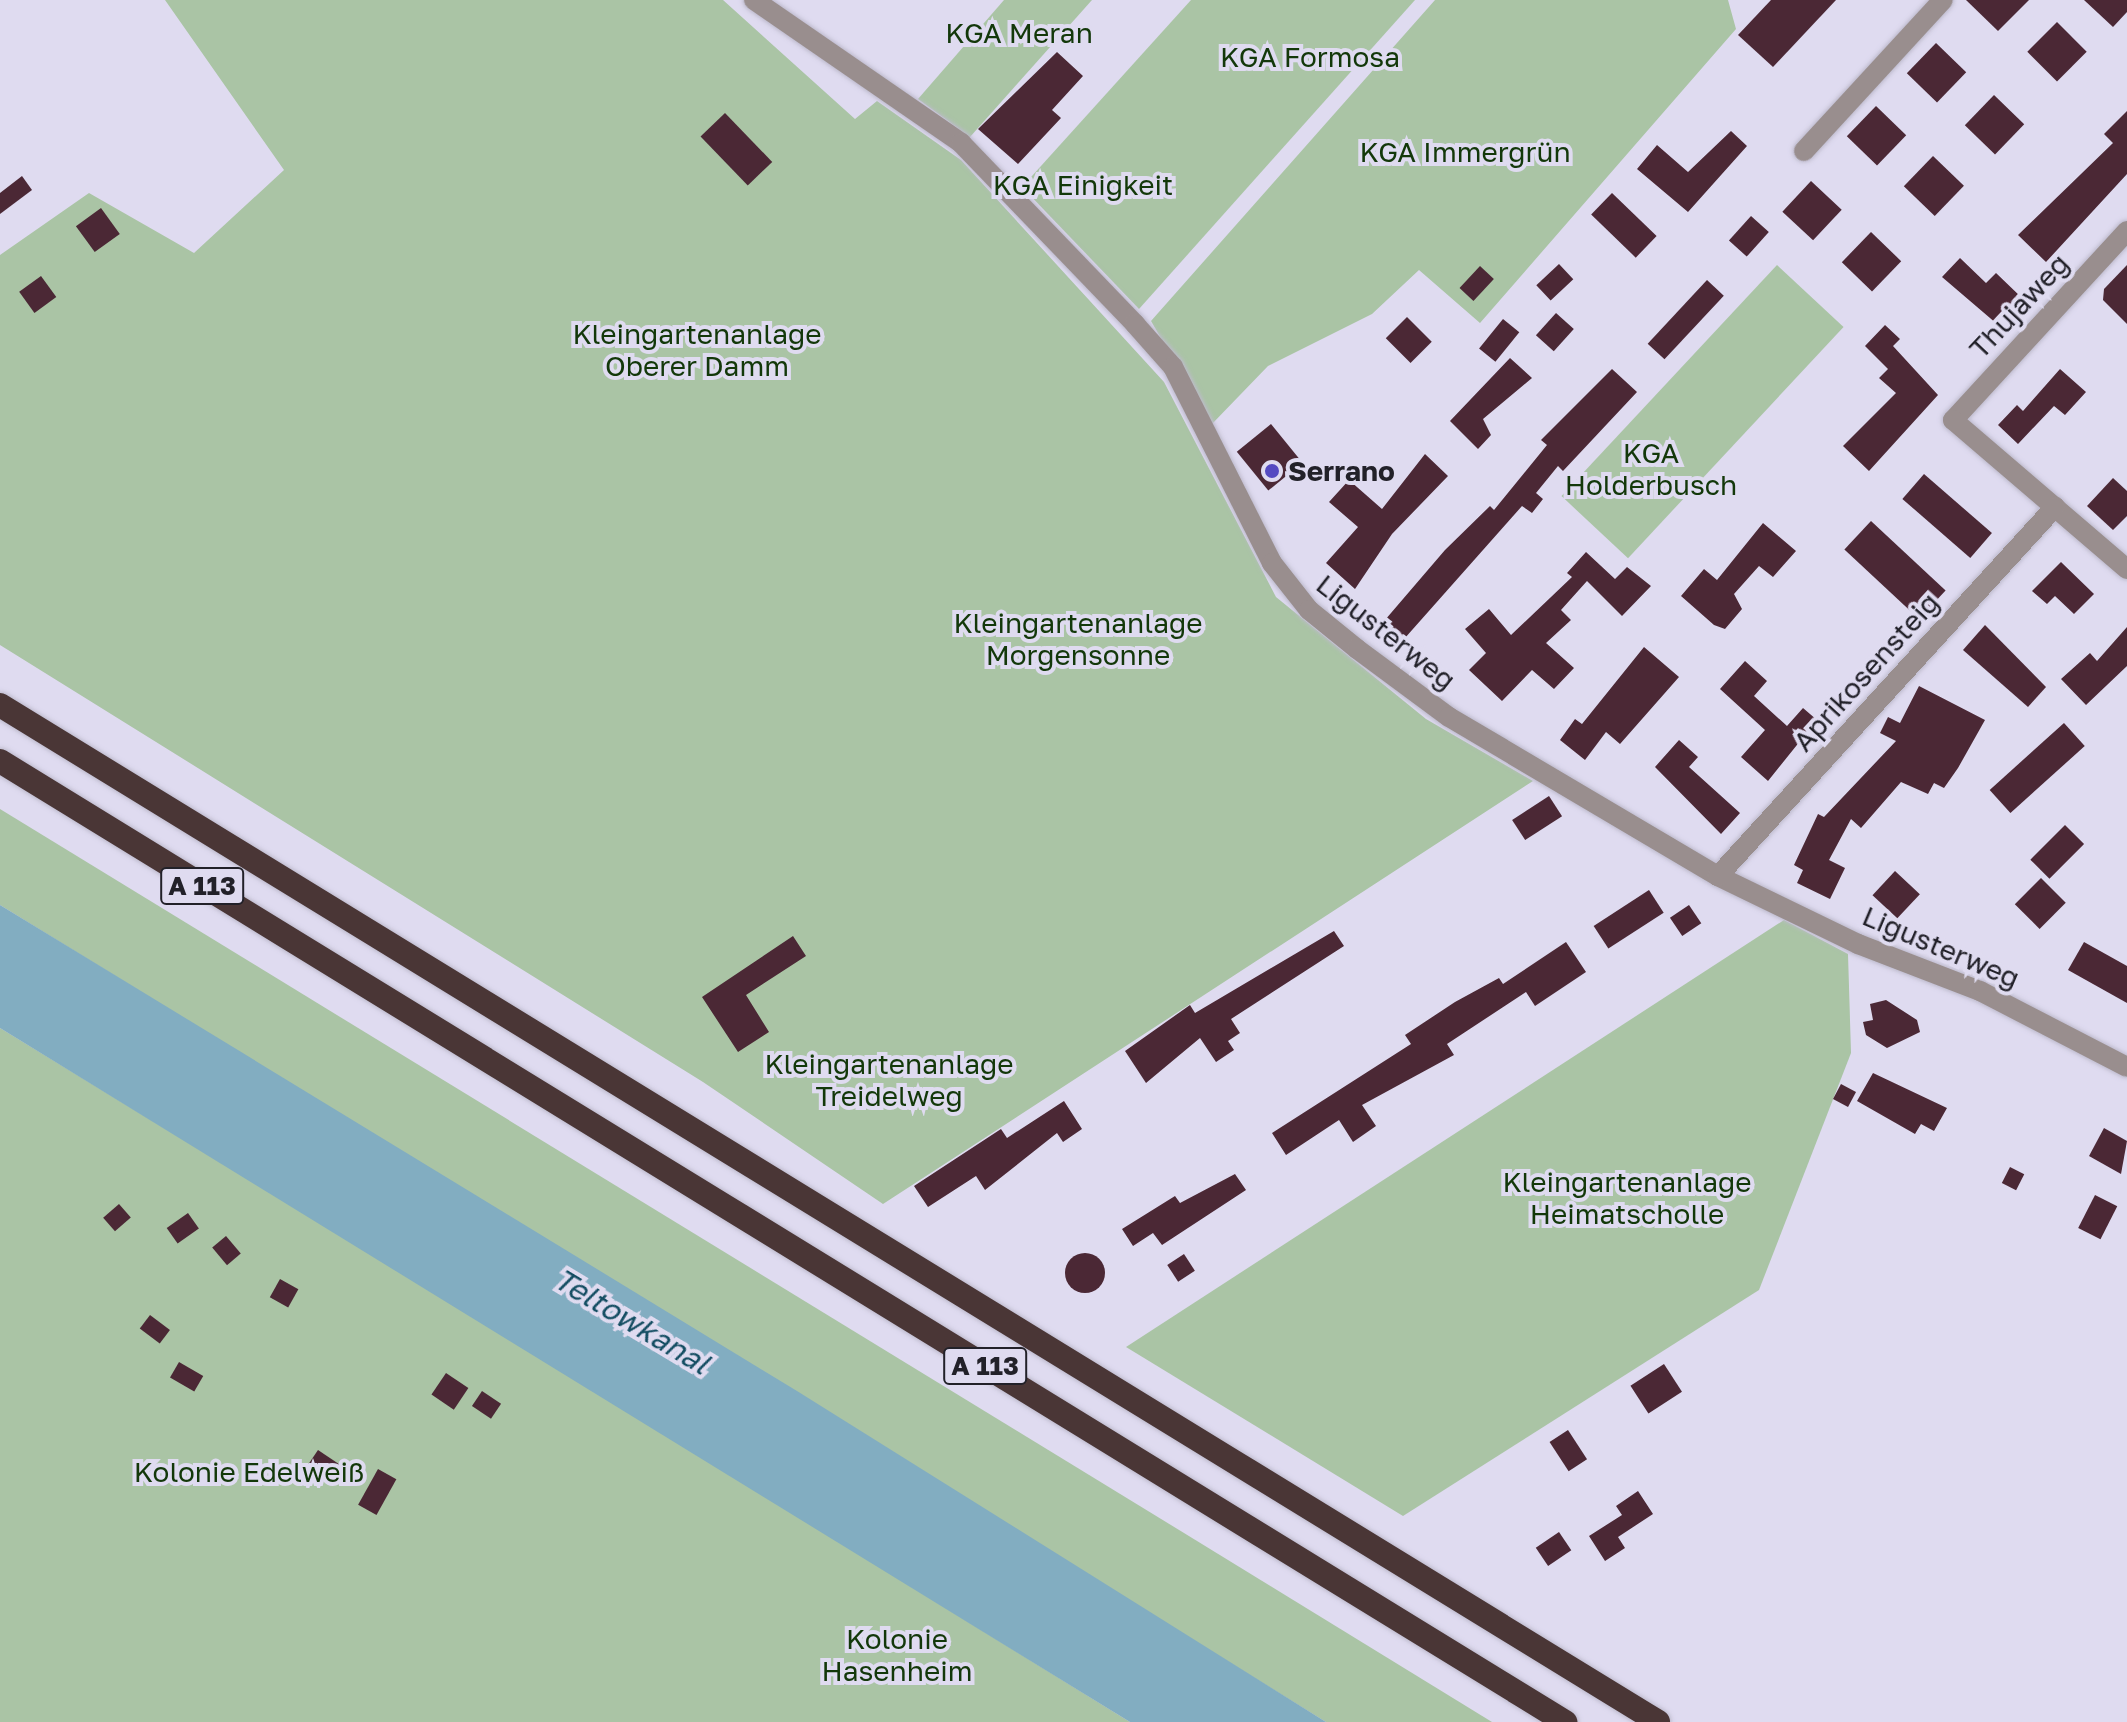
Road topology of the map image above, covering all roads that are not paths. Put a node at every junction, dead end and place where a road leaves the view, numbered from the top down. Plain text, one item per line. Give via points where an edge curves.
1 (754, 0) edge
2 (1943, 0) edge
3 (1804, 151) dead end
4 (2127, 231) edge
5 (2055, 507) junction
6 (2127, 569) edge
7 (0, 705) edge
8 (0, 761) edge
9 (1718, 876) junction
10 (2127, 1067) edge
11 (1565, 1722) edge
12 (1658, 1722) edge

1 - 9 street, Ligusterweg via 961,143 1135,324 1173,367 1272,563 1309,610 1449,717
2 - 3 street
4 - 5 street, Thujaweg via 1953,420
5 - 6 street
5 - 9 street, Aprikosensteig
7 - 12 highway, A 113
8 - 11 highway, A 113
9 - 10 street, Ligusterweg via 2015,1008

